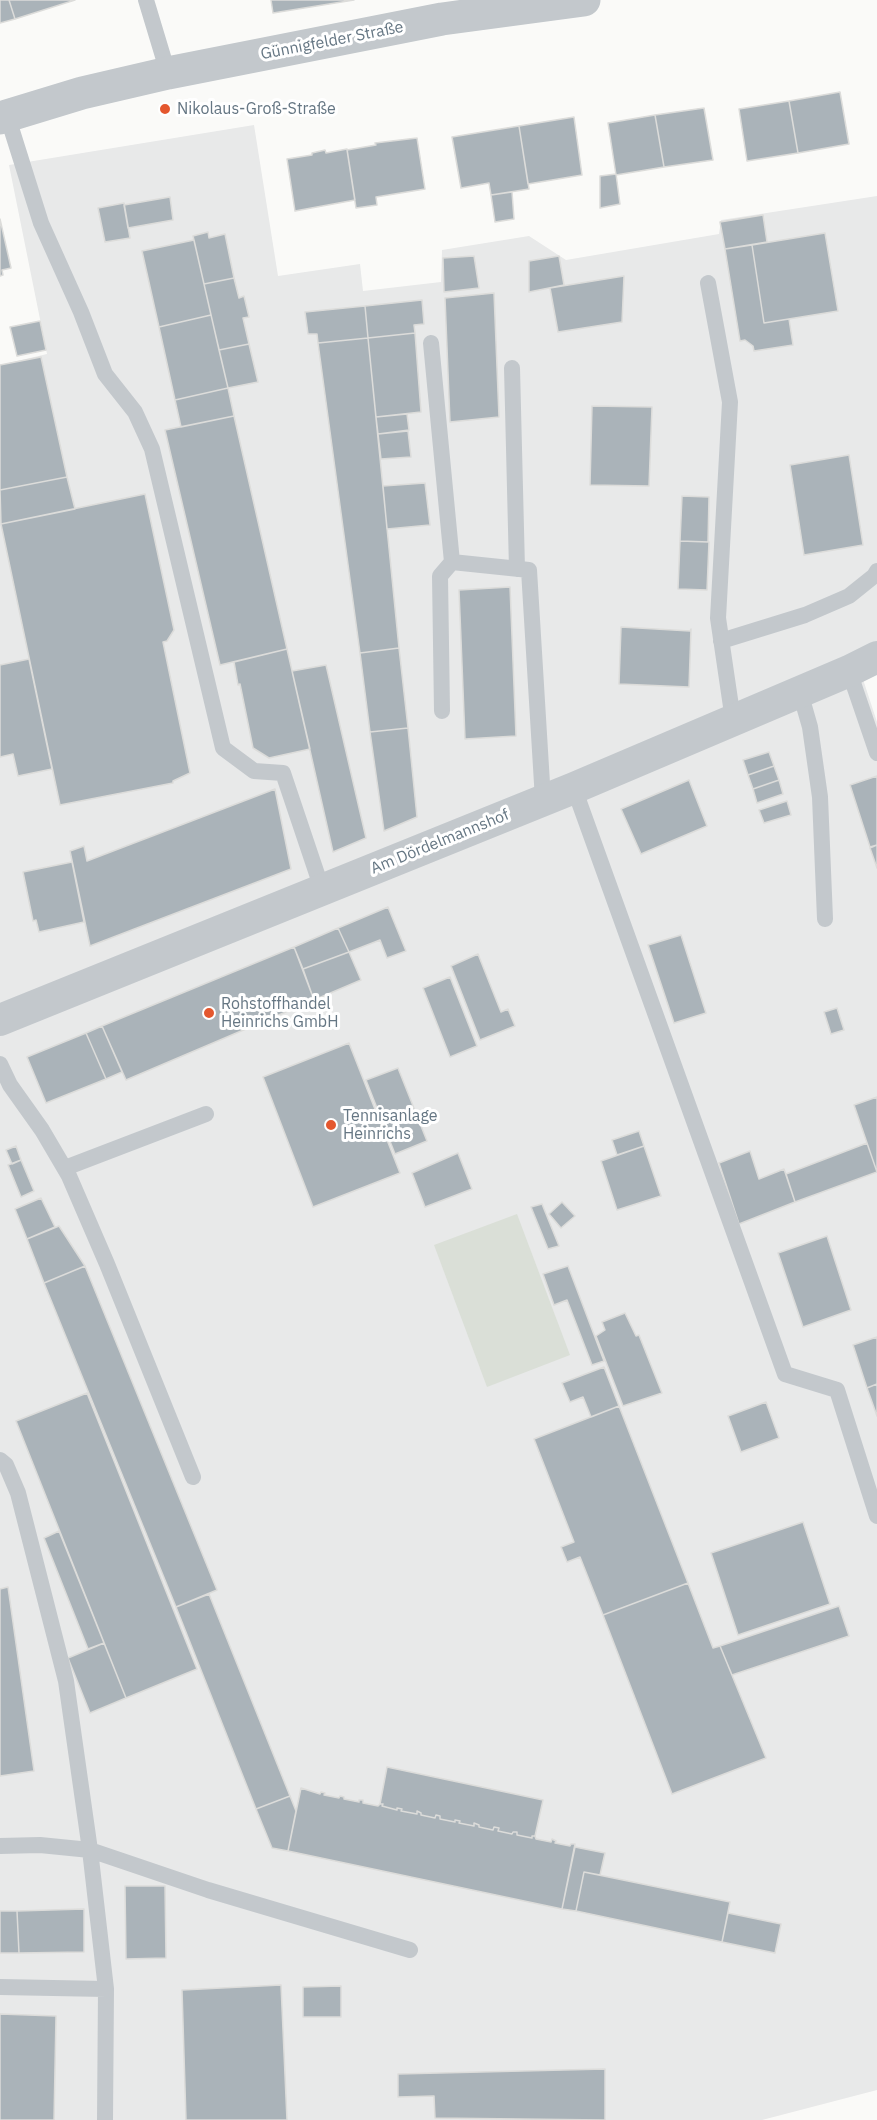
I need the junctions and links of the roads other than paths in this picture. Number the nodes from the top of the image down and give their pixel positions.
1 (146, 0) edge
2 (584, 0) edge
3 (168, 73) junction
4 (4, 116) edge
5 (708, 283) dead end
6 (430, 343) dead end
7 (512, 368) dead end
8 (452, 562) junction
9 (517, 569) junction
10 (877, 571) edge
11 (722, 641) junction
12 (877, 657) edge
13 (849, 671) junction
14 (800, 692) junction
15 (442, 711) dead end
16 (734, 720) junction
17 (877, 753) edge
18 (574, 788) junction
19 (543, 800) junction
20 (322, 889) junction
21 (825, 920) dead end
22 (0, 1020) edge
23 (0, 1064) edge
24 (206, 1114) dead end
25 (65, 1168) junction
26 (0, 1460) edge
27 (193, 1477) dead end
28 (877, 1516) edge
29 (0, 1846) edge
30 (90, 1850) junction
31 (410, 1950) dead end
32 (0, 1987) edge
33 (106, 1989) junction
34 (105, 2120) edge

1 - 3 lane
2 - 3 street, Günnigfelder Straße
3 - 4 street, Günnigfelder Straße
4 - 20 lane
5 - 11 lane
6 - 8 lane
7 - 9 lane
8 - 9 lane
8 - 15 lane
9 - 19 lane
10 - 11 lane
11 - 16 lane
12 - 13 street, Am Dördelmannshof
13 - 14 street, Am Dördelmannshof
13 - 17 lane
14 - 16 street, Am Dördelmannshof
14 - 21 lane
16 - 18 street, Am Dördelmannshof
18 - 19 street, Am Dördelmannshof
18 - 28 lane
19 - 20 street, Am Dördelmannshof
20 - 22 street, Am Dördelmannshof
23 - 25 lane
24 - 25 lane
25 - 27 lane
26 - 30 lane
29 - 30 lane
30 - 31 lane
30 - 33 lane
32 - 33 lane
33 - 34 lane

